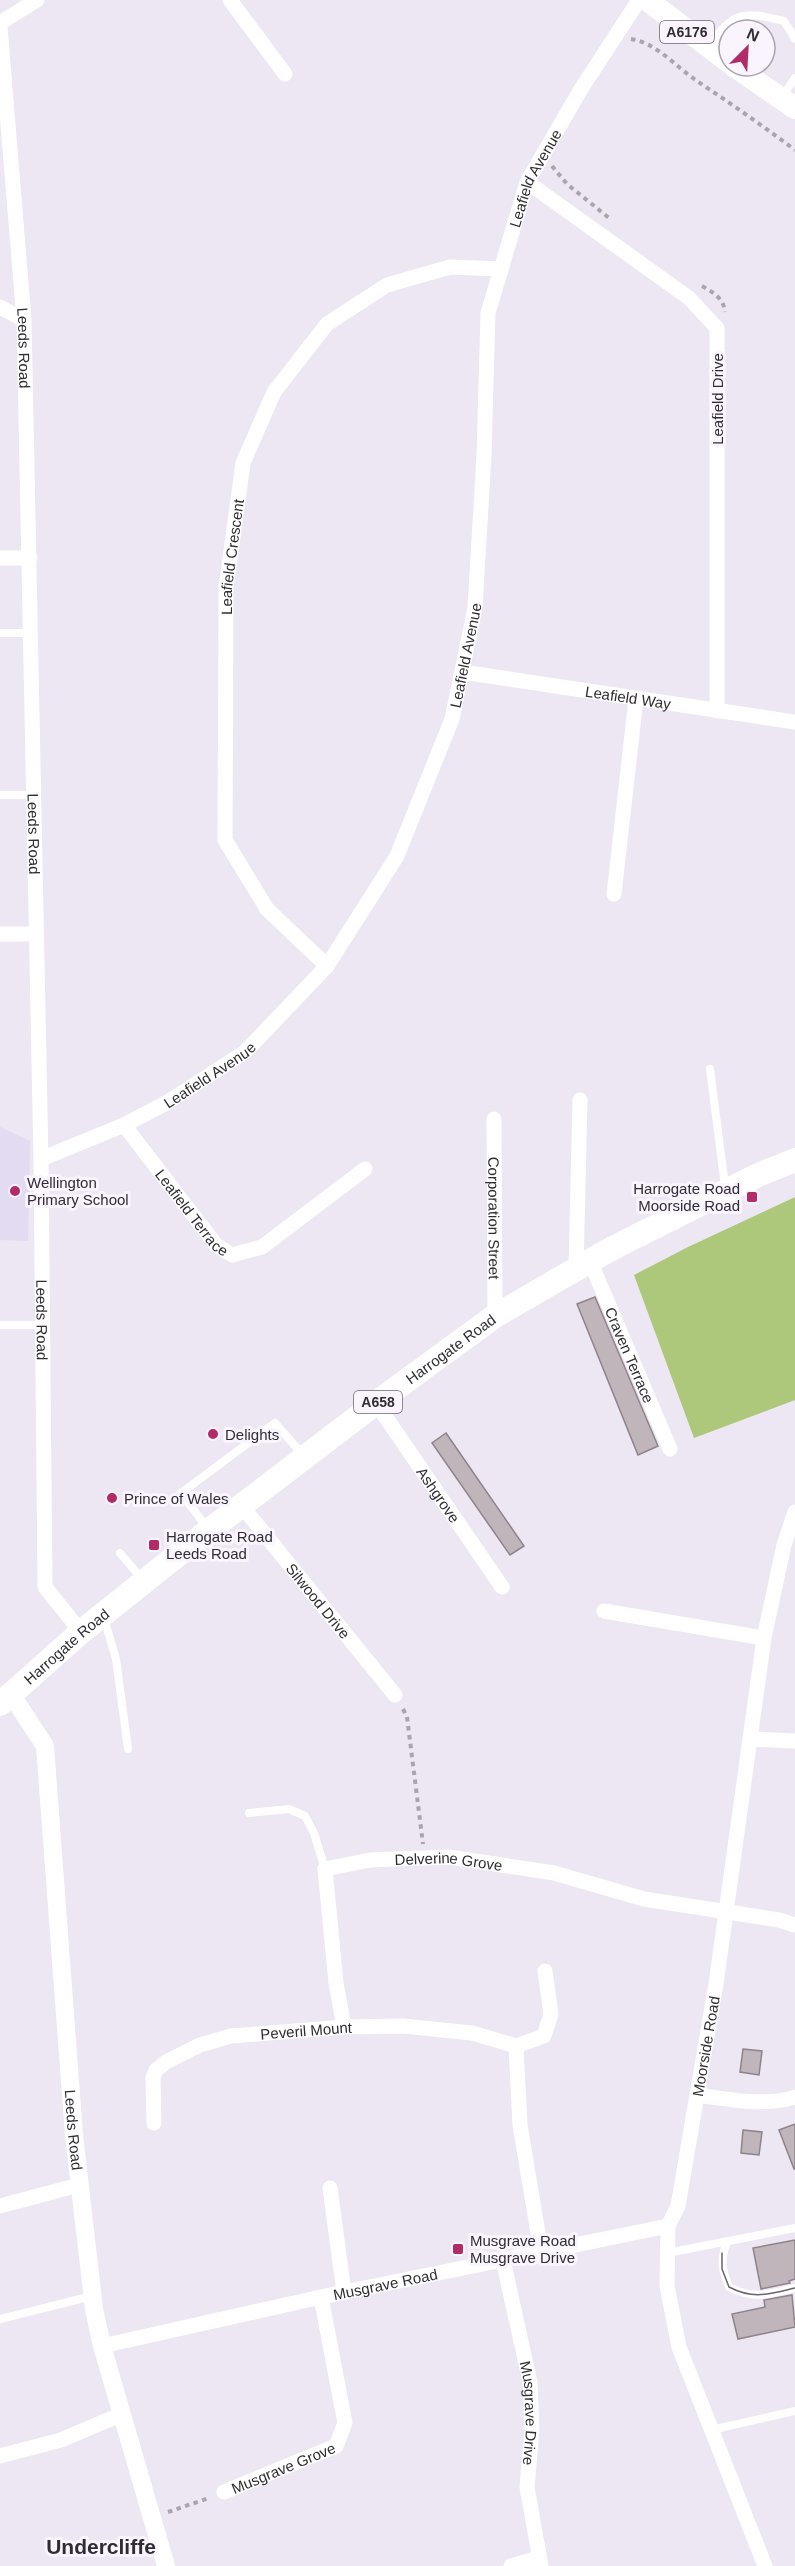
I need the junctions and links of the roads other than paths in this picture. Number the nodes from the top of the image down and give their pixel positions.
1 (37, 0) edge
2 (230, 0) edge
3 (639, 0) edge
4 (647, 0) edge
5 (0, 25) edge
6 (795, 39) edge
7 (708, 48) junction
8 (717, 54) edge
9 (285, 74) dead end
10 (752, 78) edge
11 (795, 78) edge
12 (788, 103) edge
13 (527, 182) junction
14 (501, 269) junction
15 (0, 307) edge
16 (24, 320) junction
17 (0, 558) edge
18 (30, 558) junction
19 (0, 633) edge
20 (31, 633) junction
21 (462, 672) junction
22 (636, 699) junction
23 (717, 711) junction
24 (795, 722) edge
25 (0, 795) edge
26 (33, 795) junction
27 (614, 894) dead end
28 (0, 934) edge
29 (35, 934) junction
30 (327, 966) junction
31 (710, 1069) dead end
32 (580, 1100) dead end
33 (494, 1119) dead end
34 (124, 1125) junction
35 (41, 1159) junction
36 (795, 1160) edge
37 (365, 1169) dead end
38 (725, 1191) junction
39 (583, 1264) junction
40 (495, 1316) junction
41 (0, 1325) edge
42 (43, 1325) junction
43 (376, 1403) junction
44 (670, 1449) dead end
45 (304, 1457) junction
46 (241, 1505) junction
47 (795, 1512) edge
48 (209, 1530) junction
49 (120, 1553) dead end
50 (144, 1581) junction
51 (502, 1587) dead end
52 (604, 1611) dead end
53 (103, 1615) junction
54 (81, 1632) junction
55 (764, 1638) junction
56 (395, 1695) road end
57 (5, 1699) edge
58 (750, 1739) junction
59 (795, 1741) edge
60 (128, 1749) dead end
61 (249, 1813) dead end
62 (325, 1869) junction
63 (725, 1912) junction
64 (795, 1925) edge
65 (545, 1971) dead end
66 (344, 2027) junction
67 (516, 2046) junction
68 (697, 2095) junction
69 (795, 2097) edge
70 (154, 2123) dead end
71 (79, 2186) junction
72 (330, 2188) dead end
73 (0, 2206) edge
74 (668, 2226) junction
75 (795, 2228) edge
76 (726, 2242) junction
77 (541, 2251) junction
78 (668, 2253) junction
79 (504, 2260) junction
80 (795, 2288) edge
81 (344, 2292) junction
82 (92, 2296) junction
83 (321, 2297) junction
84 (0, 2319) edge
85 (102, 2346) junction
86 (795, 2412) edge
87 (122, 2414) junction
88 (711, 2430) junction
89 (0, 2456) edge
90 (224, 2492) road end
91 (540, 2562) edge
92 (166, 2566) edge
93 (511, 2566) edge
94 (765, 2566) edge

1 - 5 street
2 - 9 street
3 - 13 street, Leafield Avenue
4 - 7 main road, A6176
5 - 16 street, Leeds Road
6 - 7 lane
7 - 8 main road, A6176
10 - 12 main road
11 - 12 lane
13 - 14 street, Leafield Avenue
13 - 23 street, Leafield Drive
14 - 21 street, Leafield Avenue
14 - 30 street, Leafield Crescent
15 - 16 street
16 - 18 street, Leeds Road
17 - 18 street
18 - 20 street, Leeds Road
19 - 20 lane
20 - 26 street, Leeds Road
21 - 22 street, Leafield Way
21 - 30 street, Leafield Avenue
22 - 23 street, Leafield Way
22 - 27 street
23 - 24 street, Leafield Way
25 - 26 lane
26 - 29 street, Leeds Road
28 - 29 street
29 - 35 street, Leeds Road
30 - 34 street, Leafield Avenue
31 - 38 lane
32 - 39 street
33 - 40 street, Corporation Street
34 - 35 street, Leafield Avenue
34 - 37 street, Leafield Terrace
35 - 42 street, Leeds Road
36 - 38 highway, Harrogate Road / A658
38 - 39 highway, Harrogate Road / A658
39 - 40 highway, Harrogate Road / A658
39 - 44 street, Craven Terrace
40 - 43 highway, Harrogate Road / A658
41 - 42 lane
42 - 54 street, Leeds Road
43 - 45 highway, Harrogate Road / A658
43 - 51 street, Ashgrove
45 - 46 highway, Harrogate Road / A658
45 - 48 lane
46 - 48 highway, Harrogate Road / A658
46 - 56 street, Silwood Drive
47 - 55 street, Moorside Road
48 - 50 highway, Harrogate Road / A658
49 - 50 lane
50 - 53 highway, Harrogate Road / A658
52 - 55 street
53 - 54 highway, Harrogate Road / A658
53 - 60 lane
54 - 57 highway, Harrogate Road / A658
55 - 58 street, Moorside Road
57 - 71 street, Leeds Road
58 - 59 street
58 - 63 street, Moorside Road
61 - 62 lane
62 - 63 street, Delverine Grove
62 - 66 street
63 - 64 street, Delverine Grove
63 - 68 street, Moorside Road
65 - 67 street
66 - 67 street, Peveril Mount
66 - 70 street, Peveril Mount
67 - 77 street
68 - 69 street
68 - 74 street, Moorside Road
71 - 73 street
71 - 82 street, Leeds Road
72 - 81 street
74 - 77 street, Musgrave Road
74 - 78 street, Moorside Road
75 - 76 lane
76 - 78 lane
76 - 80 lane
77 - 79 street, Musgrave Road
78 - 88 street, Moorside Road
79 - 81 street, Musgrave Road
79 - 91 street, Musgrave Drive
81 - 83 street, Musgrave Road
82 - 84 lane
82 - 85 street, Leeds Road
83 - 85 street, Musgrave Road
83 - 90 street, Musgrave Grove
85 - 87 street, Leeds Road
86 - 88 lane
87 - 89 street
87 - 92 street, Leeds Road
88 - 94 street, Moorside Road
91 - 93 street

